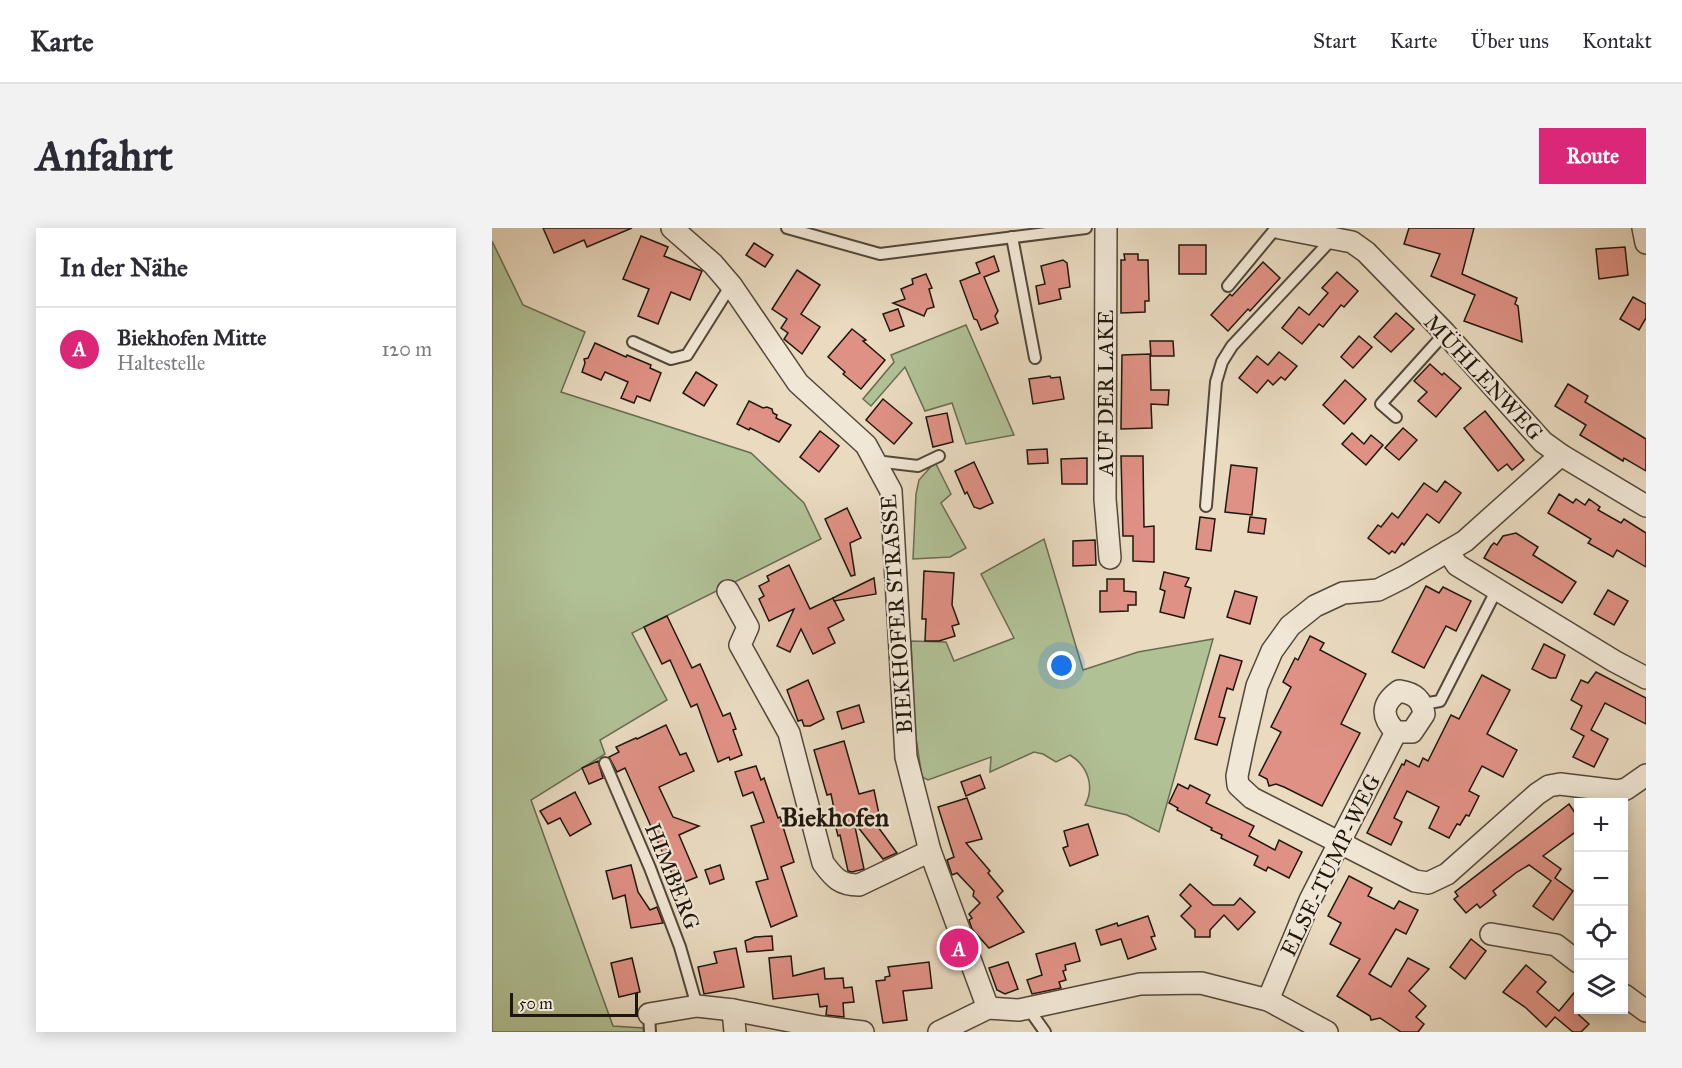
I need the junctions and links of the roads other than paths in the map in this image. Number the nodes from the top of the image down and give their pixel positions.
1 (672, 228) edge
2 (787, 228) edge
3 (1086, 228) edge
4 (1106, 228) edge
5 (1278, 228) edge
6 (1643, 228) edge
7 (1012, 237) junction
8 (1333, 238) junction
9 (1646, 243) edge
10 (731, 285) junction
11 (1228, 286) dead end
12 (1444, 333) junction
13 (633, 342) dead end
14 (1035, 357) dead end
15 (1396, 417) dead end
16 (1561, 455) junction
17 (939, 456) dead end
18 (875, 461) junction
19 (1206, 506) dead end
20 (1646, 506) edge
21 (1448, 551) junction
22 (1110, 558) dead end
23 (1497, 589) junction
24 (728, 591) dead end
25 (1646, 678) edge
26 (1423, 704) junction
27 (1396, 732) junction
28 (605, 763) dead end
29 (1646, 776) edge
30 (1340, 843) junction
31 (930, 851) junction
32 (1491, 934) dead end
33 (1575, 960) edge
34 (1628, 998) edge
35 (1268, 1000) junction
36 (697, 1006) junction
37 (988, 1008) junction
38 (1028, 1008) junction
39 (734, 1010) junction
40 (1646, 1011) edge
41 (649, 1023) edge
42 (735, 1032) edge
43 (863, 1032) edge
44 (939, 1032) edge
45 (1045, 1032) edge
46 (1327, 1032) edge

1 - 10 street, BIEKHOFER STRASSE
2 - 7 lane
3 - 7 lane
4 - 22 street, AUF DER LAKE
5 - 8 street, MÜHLENWEG
5 - 11 lane
6 - 9 street
7 - 14 lane
8 - 12 street, MÜHLENWEG
8 - 19 lane
10 - 13 lane
10 - 18 street, BIEKHOFER STRASSE
12 - 15 lane
12 - 16 street, MÜHLENWEG
16 - 20 street, MÜHLENWEG
16 - 21 street
17 - 18 lane
18 - 31 street, BIEKHOFER STRASSE
21 - 23 street
21 - 30 street
23 - 25 street
23 - 26 lane
24 - 31 street
26 - 27 street
26 - 27 street
27 - 30 street, ELSE-TUMP-WEG
28 - 36 lane, HIMBERG
29 - 30 street
30 - 35 street, ELSE-TUMP-WEG
31 - 37 street, BIEKHOFER STRASSE
32 - 33 street
34 - 40 street
35 - 38 street
35 - 46 street
36 - 39 street
36 - 41 street
37 - 38 street
37 - 44 street
38 - 45 lane
39 - 42 street
39 - 43 street

